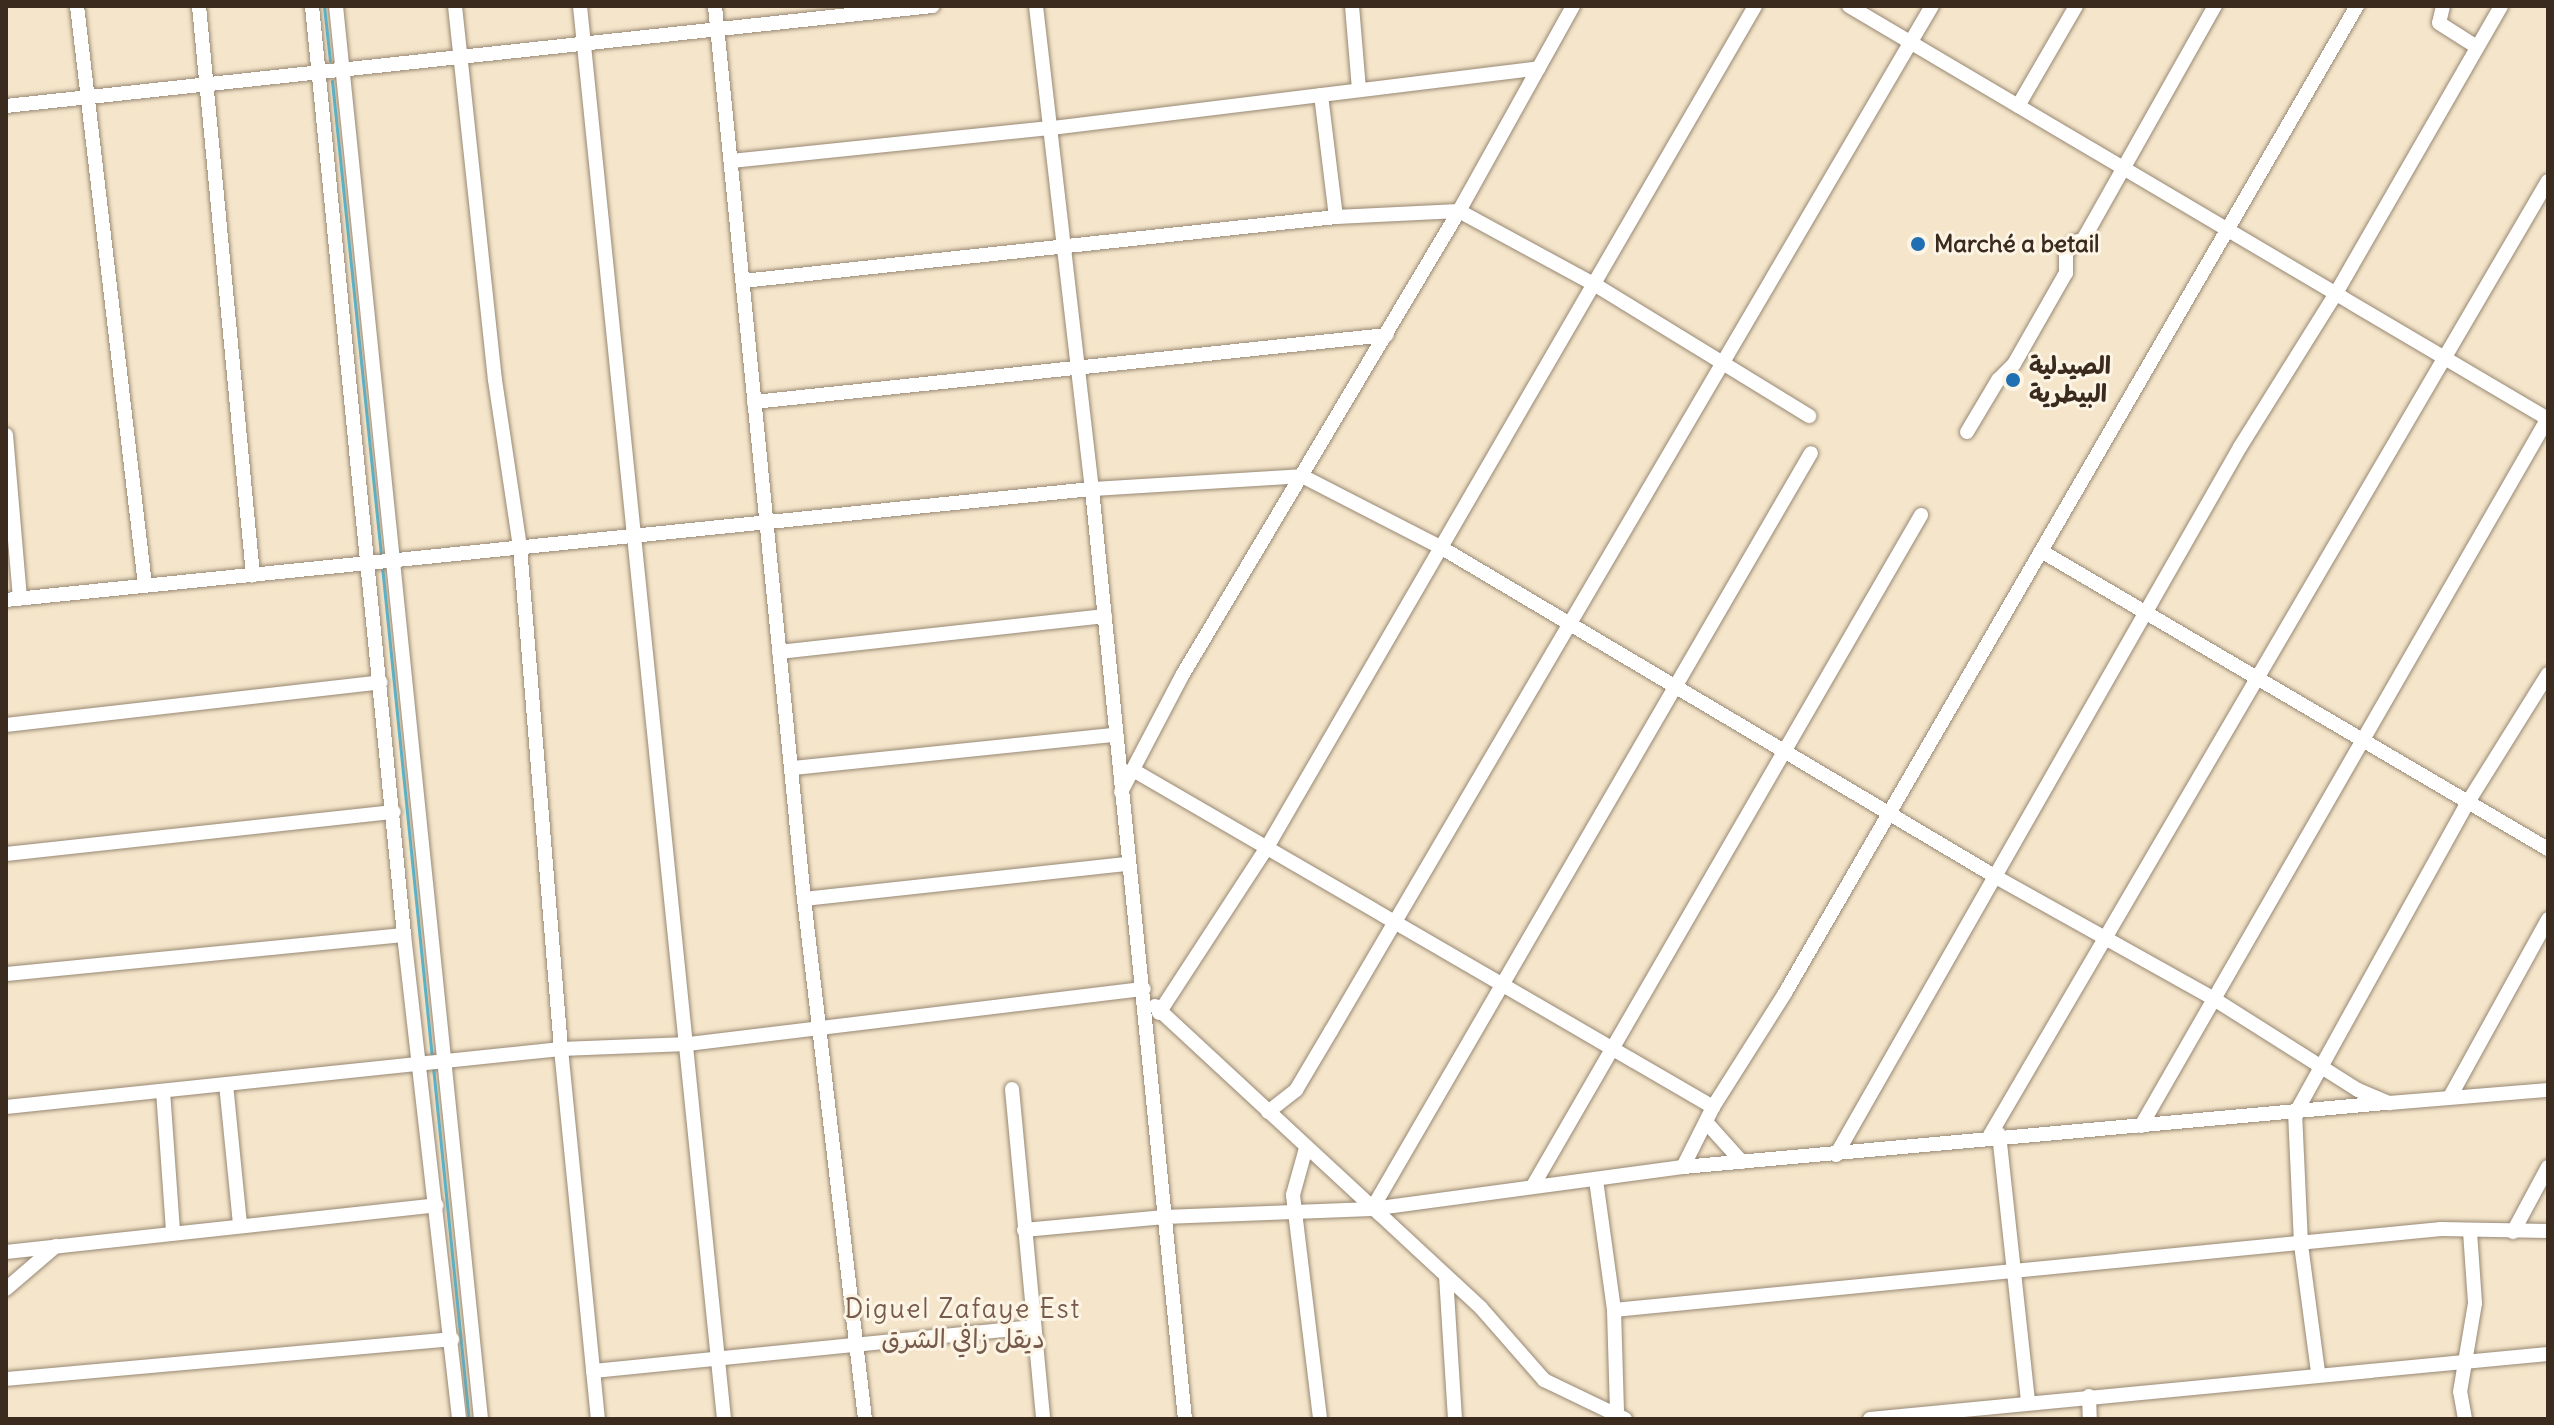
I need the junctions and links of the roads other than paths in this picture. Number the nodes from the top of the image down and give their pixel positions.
1 (77, 6) edge
2 (199, 6) edge
3 (312, 6) edge
4 (336, 6) edge
5 (455, 6) edge
6 (580, 6) edge
7 (715, 6) edge
8 (933, 6) edge
9 (1036, 6) edge
10 (1352, 6) edge
11 (1573, 6) edge
12 (1755, 6) edge
13 (1849, 6) edge
14 (1932, 6) edge
15 (2076, 6) edge
16 (2215, 6) edge
17 (2357, 6) edge
18 (2443, 6) edge
19 (2501, 6) edge
20 (718, 30) junction
21 (1911, 42) junction
22 (585, 45) junction
23 (2477, 47) junction
24 (461, 59) junction
25 (1538, 68) junction
26 (330, 71) junction
27 (208, 88) junction
28 (1359, 90) junction
29 (1321, 95) junction
30 (86, 99) junction
31 (6, 106) edge
32 (2018, 106) junction
33 (1052, 128) junction
34 (731, 161) junction
35 (2122, 167) junction
36 (2548, 181) edge
37 (1459, 211) junction
38 (1336, 217) junction
39 (2227, 230) junction
40 (1064, 245) junction
41 (743, 281) junction
42 (1597, 286) junction
43 (2335, 295) junction
44 (1386, 335) junction
45 (2444, 362) junction
46 (1724, 368) junction
47 (1078, 369) junction
48 (754, 402) junction
49 (1809, 416) dead end
50 (2548, 419) edge
51 (1967, 432) dead end
52 (6, 435) edge
53 (1811, 453) dead end
54 (1302, 476) junction
55 (1092, 489) junction
56 (1921, 515) dead end
57 (768, 522) junction
58 (635, 535) junction
59 (520, 547) junction
60 (1442, 548) junction
61 (2041, 551) junction
62 (381, 561) junction
63 (253, 575) junction
64 (145, 585) junction
65 (13, 599) edge
66 (2144, 614) junction
67 (1105, 616) junction
68 (1568, 623) junction
69 (779, 652) junction
70 (2548, 674) edge
71 (2254, 679) junction
72 (381, 682) junction
73 (1677, 687) junction
74 (6, 725) edge
75 (1115, 735) junction
76 (2366, 741) junction
77 (1784, 751) junction
78 (793, 768) junction
79 (1133, 770) junction
80 (1121, 792) junction
81 (2468, 802) junction
82 (394, 812) junction
83 (1888, 814) junction
84 (1266, 849) junction
85 (2548, 849) edge
86 (6, 854) edge
87 (1128, 864) junction
88 (1996, 877) junction
89 (804, 899) junction
90 (2548, 919) edge
91 (1396, 922) junction
92 (404, 935) junction
93 (2106, 938) junction
94 (6, 974) edge
95 (1503, 983) junction
96 (1144, 989) junction
97 (2214, 999) junction
98 (1159, 1013) junction
99 (822, 1024) junction
100 (688, 1044) junction
101 (1609, 1046) junction
102 (561, 1049) junction
103 (432, 1064) junction
104 (2320, 1069) junction
105 (226, 1084) junction
106 (1012, 1089) dead end
107 (2548, 1090) edge
108 (163, 1091) junction
109 (2451, 1095) junction
110 (2389, 1103) junction
111 (6, 1107) edge
112 (1713, 1107) junction
113 (1268, 1112) junction
114 (2295, 1114) junction
115 (1706, 1122) junction
116 (2141, 1126) junction
117 (1995, 1135) junction
118 (1306, 1148) junction
119 (1836, 1155) junction
120 (1742, 1162) junction
121 (1683, 1167) junction
122 (2548, 1167) edge
123 (1596, 1180) junction
124 (1534, 1184) junction
125 (436, 1205) junction
126 (1372, 1209) junction
127 (1296, 1210) junction
128 (1164, 1217) junction
129 (240, 1225) junction
130 (1024, 1230) junction
131 (173, 1231) junction
132 (2548, 1231) edge
133 (2470, 1232) junction
134 (2513, 1232) junction
135 (2301, 1244) junction
136 (57, 1246) junction
137 (6, 1252) edge
138 (2018, 1273) junction
139 (1446, 1276) junction
140 (6, 1289) edge
141 (1614, 1310) junction
142 (1034, 1327) junction
143 (452, 1339) junction
144 (858, 1344) junction
145 (2548, 1354) edge
146 (719, 1359) junction
147 (2467, 1361) junction
148 (593, 1371) junction
149 (2318, 1372) junction
150 (6, 1379) edge
151 (2089, 1396) junction
152 (2028, 1401) junction
153 (1621, 1416) edge
154 (459, 1419) edge
155 (481, 1419) edge
156 (598, 1419) edge
157 (724, 1419) edge
158 (865, 1419) edge
159 (1043, 1419) edge
160 (1185, 1419) edge
161 (1320, 1419) edge
162 (1455, 1419) edge
163 (1870, 1419) edge
164 (2090, 1419) edge
165 (2465, 1419) edge

1 - 30 street
2 - 27 street
3 - 26 street
4 - 26 street
5 - 24 street
6 - 22 street
7 - 20 street
8 - 20 street
9 - 33 street
10 - 28 street
11 - 25 street
12 - 42 street
13 - 21 street
14 - 21 street
15 - 32 street
16 - 35 street
17 - 39 street
18 - 23 street
19 - 23 street
20 - 22 street
20 - 34 street
21 - 32 street
21 - 46 street
22 - 24 street
22 - 58 street
23 - 43 street
24 - 26 street
24 - 59 street
25 - 28 street
25 - 37 street
26 - 27 street
26 - 62 street
26 - 62 street
27 - 30 street
27 - 63 street
28 - 29 street
29 - 33 street
29 - 38 street
30 - 31 street
30 - 64 street
32 - 35 street
33 - 34 street
33 - 40 street
34 - 41 street
35 - 39 street
35 - 51 street
36 - 45 street
37 - 38 street
37 - 42 street
37 - 44 street
38 - 40 street
39 - 43 street
39 - 61 street
40 - 41 street
40 - 47 street
41 - 48 street
42 - 46 street
42 - 60 street
43 - 45 street
43 - 66 street
44 - 47 street
44 - 54 street
45 - 50 street
45 - 71 street
46 - 49 street
46 - 68 street
47 - 48 street
47 - 55 street
48 - 57 street
50 - 76 street
52 - 65 street
53 - 73 street
54 - 55 street
54 - 60 street
54 - 79 street
55 - 57 street
55 - 67 street
56 - 77 street
57 - 58 street
57 - 69 street
58 - 59 street
58 - 100 street
59 - 62 street
59 - 102 street
60 - 68 street
60 - 84 street
61 - 66 street
61 - 83 street
62 - 63 street
62 - 72 street
62 - 103 street
63 - 64 street
64 - 65 street
66 - 71 street
66 - 88 street
67 - 69 street
67 - 75 street
68 - 73 street
68 - 91 street
69 - 78 street
70 - 81 street
71 - 76 street
71 - 93 street
72 - 74 street
72 - 82 street
73 - 77 street
73 - 95 street
75 - 78 street
75 - 80 street
76 - 81 street
76 - 97 street
77 - 83 street
77 - 101 street
78 - 89 street
79 - 80 street
79 - 84 street
80 - 87 street
81 - 85 street
81 - 104 street
82 - 86 street
82 - 92 street
83 - 88 street
83 - 112 street
84 - 91 street
84 - 98 street
87 - 89 street
87 - 96 street
88 - 93 street
88 - 119 street
89 - 99 street
90 - 109 street
91 - 95 street
91 - 113 street
92 - 94 street
92 - 103 street
93 - 97 street
93 - 117 street
95 - 101 street
95 - 126 street
96 - 98 street
96 - 99 street
96 - 128 street
97 - 104 street
97 - 116 street
98 - 113 street
99 - 100 street
99 - 144 street
100 - 102 street
100 - 146 street
101 - 112 street
101 - 124 street
102 - 103 street
102 - 148 street
103 - 105 street
103 - 125 street
103 - 155 street
104 - 110 street
104 - 114 street
105 - 108 street
105 - 129 street
106 - 130 street
107 - 109 street
108 - 111 street
108 - 131 street
109 - 110 street
110 - 114 street
112 - 115 street
113 - 118 street
114 - 116 street
114 - 135 street
115 - 120 street
115 - 121 street
116 - 117 street
117 - 119 street
117 - 138 street
118 - 126 street
118 - 127 street
119 - 120 street
120 - 121 street
121 - 123 street
122 - 134 street
123 - 124 street
123 - 141 street
124 - 126 street
125 - 129 street
125 - 143 street
126 - 127 street
126 - 139 street
127 - 128 street
127 - 161 street
128 - 130 street
128 - 160 street
129 - 131 street
130 - 142 street
131 - 136 street
132 - 134 street
133 - 134 street
133 - 135 street
133 - 147 street
135 - 138 street
135 - 149 street
136 - 137 street
136 - 140 street
138 - 141 street
138 - 152 street
139 - 153 street
139 - 162 street
141 - 153 street
142 - 144 street
142 - 159 street
143 - 150 street
143 - 154 street
144 - 146 street
144 - 158 street
145 - 147 street
146 - 148 street
146 - 157 street
147 - 149 street
147 - 165 street
148 - 156 street
149 - 151 street
151 - 152 street
151 - 164 street
152 - 163 street

